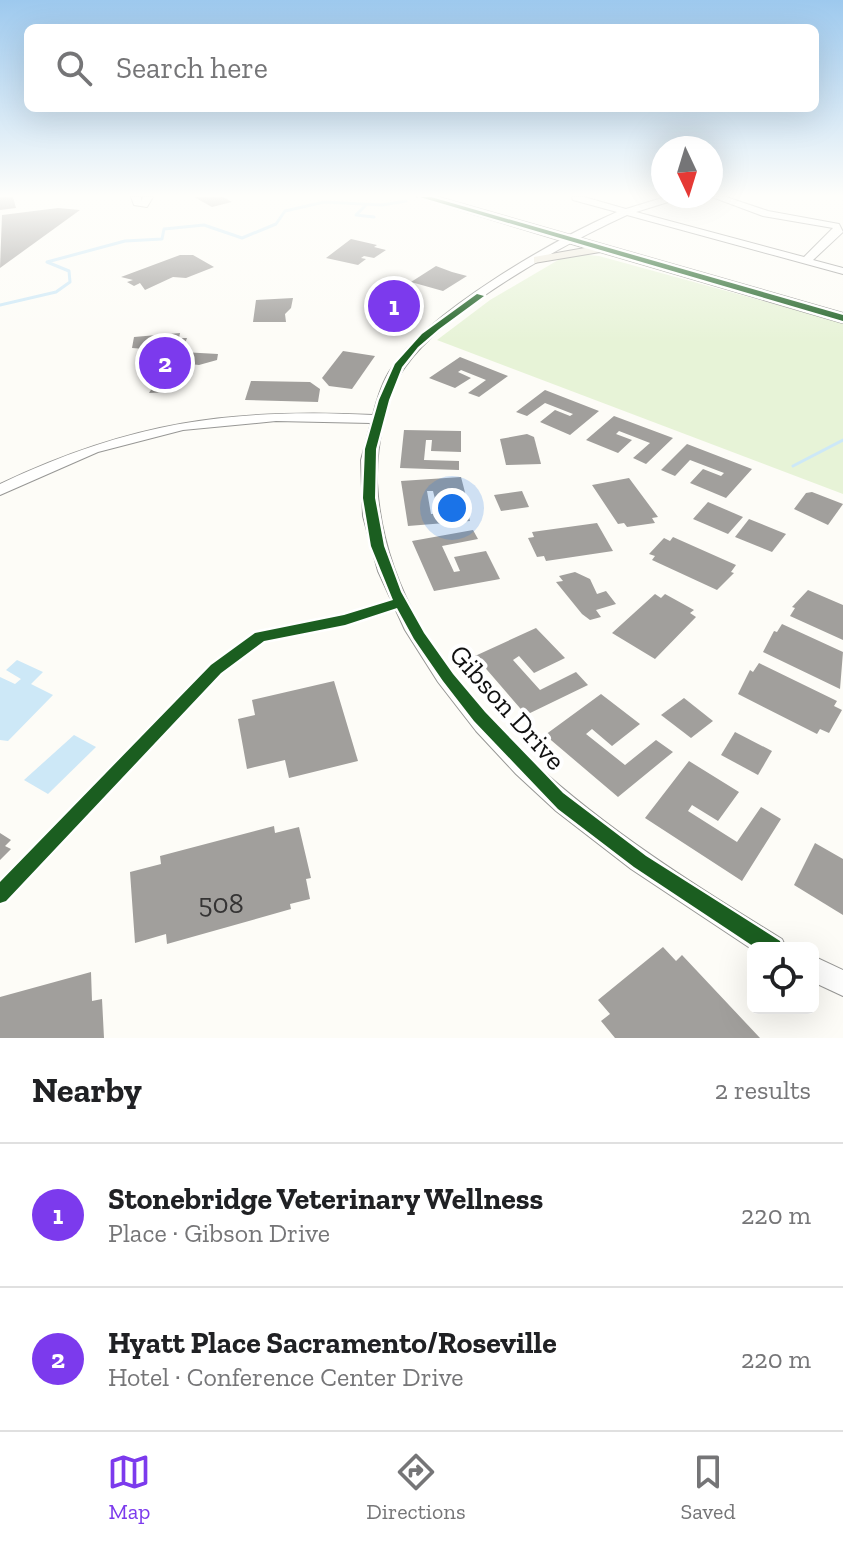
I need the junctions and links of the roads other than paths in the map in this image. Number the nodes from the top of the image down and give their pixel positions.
1 (544, 245) edge
2 (563, 245) edge
3 (600, 245) edge
4 (615, 245) edge
5 (747, 245) edge
6 (824, 245) edge
7 (623, 256) junction
8 (539, 260) junction
9 (806, 261) junction
10 (843, 271) edge
11 (843, 305) edge
12 (843, 318) edge
13 (377, 419) junction
14 (0, 490) edge
15 (763, 942) edge
16 (819, 972) edge
17 (843, 983) edge

1 - 8 main road
2 - 8 street, Gibson Drive
3 - 7 main road
4 - 11 main road
5 - 9 street
6 - 9 street
7 - 8 main road
7 - 12 main road
8 - 13 street, Gibson Drive
9 - 10 street
13 - 14 street
13 - 15 street, Gibson Drive
16 - 17 street

